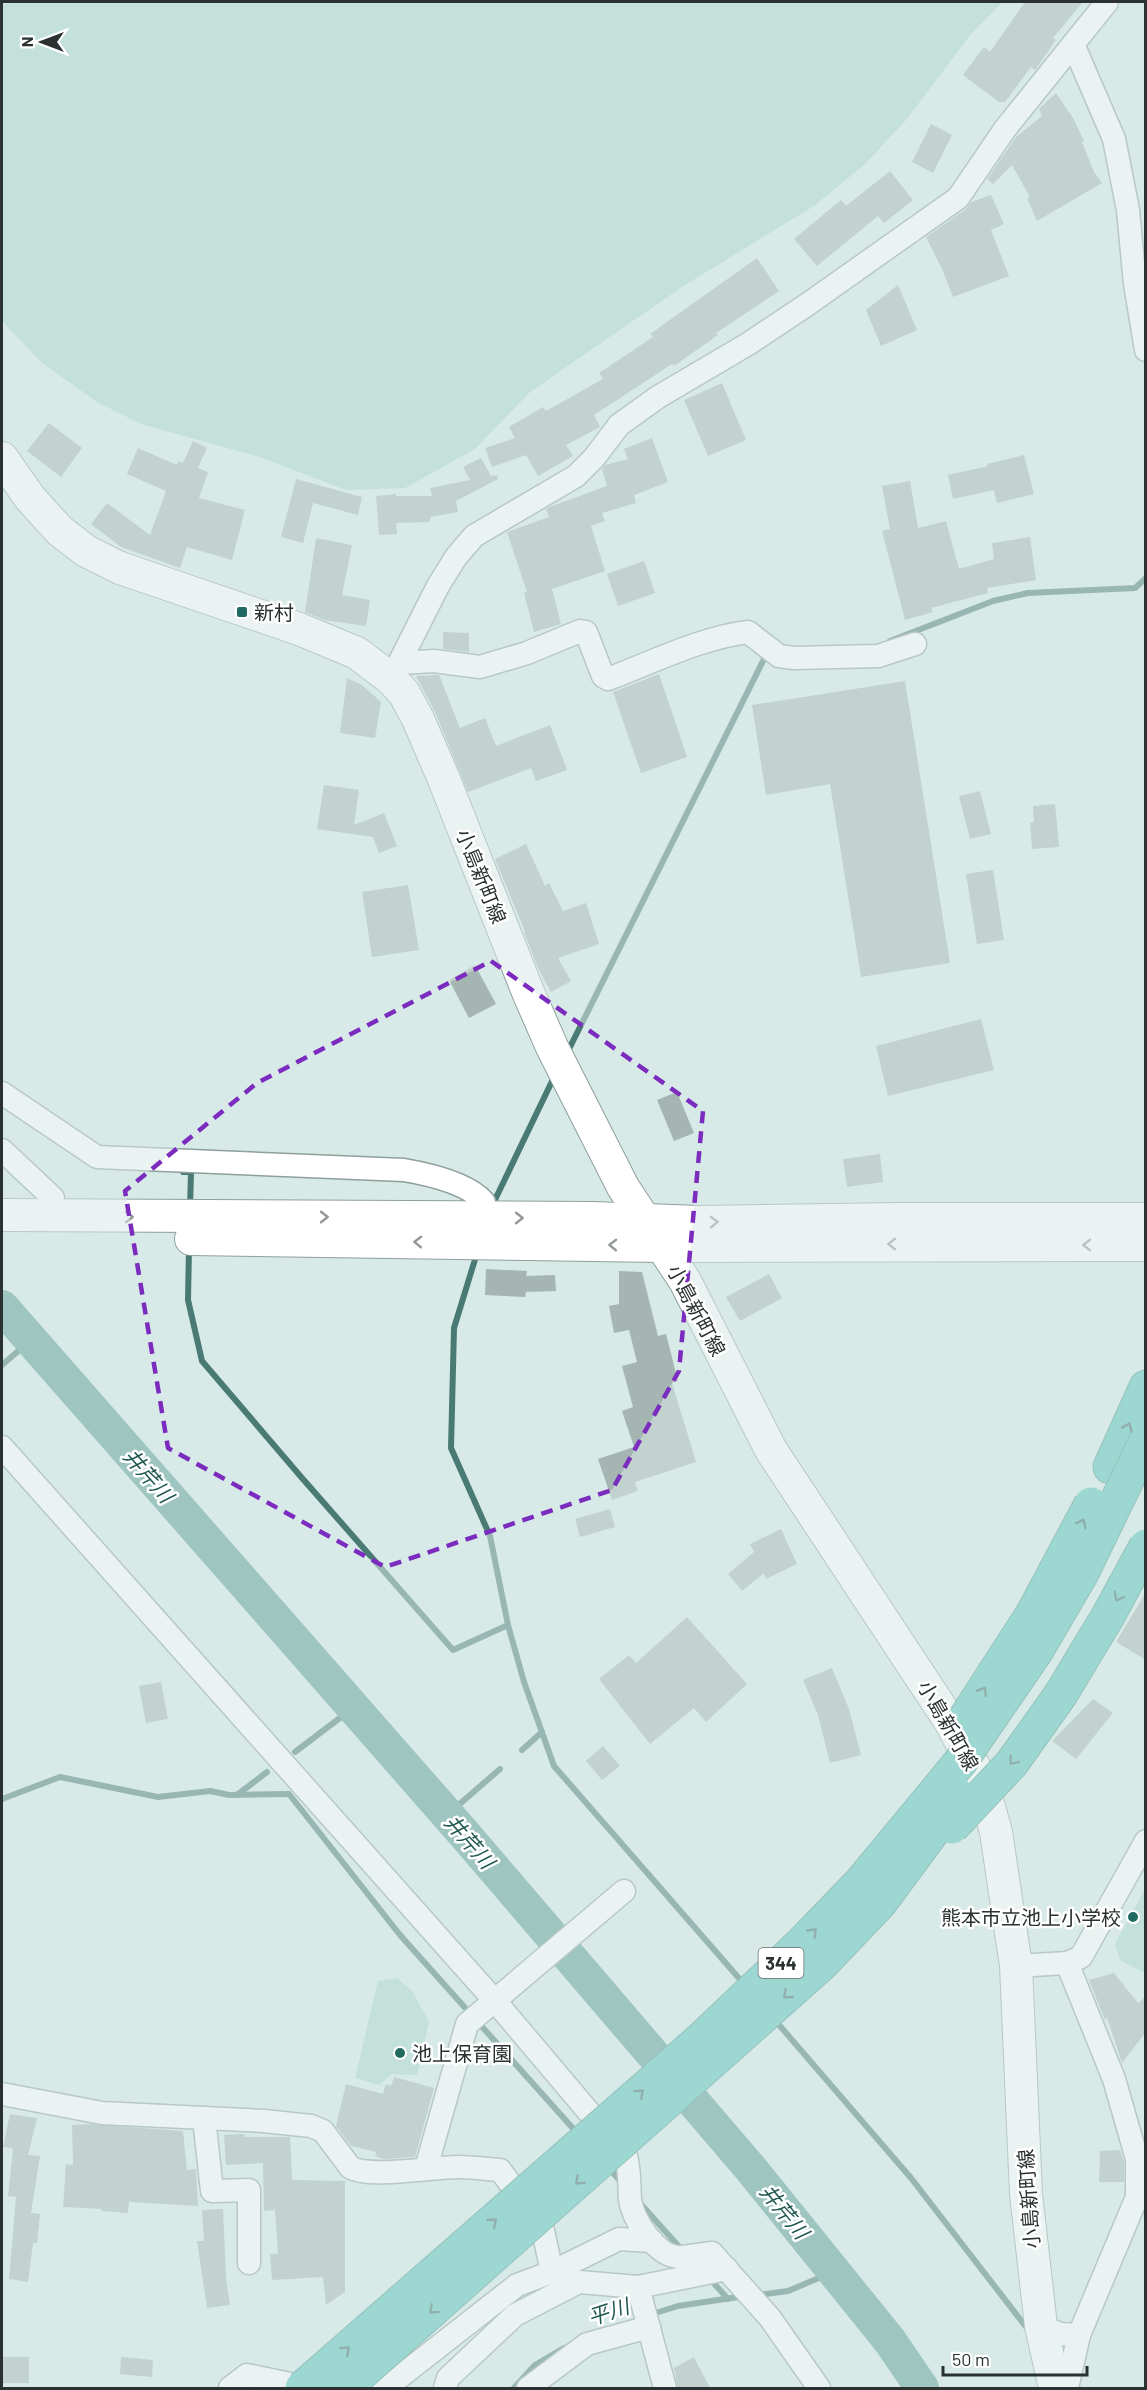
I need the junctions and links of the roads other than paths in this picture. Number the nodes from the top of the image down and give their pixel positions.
1 (1107, 2) edge
2 (1073, 44) junction
3 (1146, 350) edge
4 (2, 458) edge
5 (915, 644) dead end
6 (395, 671) junction
7 (2, 1093) edge
8 (2, 1150) edge
9 (2, 1215) edge
10 (71, 1218) junction
11 (644, 1219) junction
12 (1146, 1219) edge
13 (474, 1230) junction
14 (2, 1237) edge
15 (1146, 1245) edge
16 (661, 1246) junction
17 (1146, 1387) edge
18 (1146, 1441) edge
19 (2, 1447) edge
20 (1146, 1487) edge
21 (1146, 1546) edge
22 (1146, 1841) edge
23 (624, 1892) dead end
24 (870, 1892) junction
25 (1067, 1963) junction
26 (1016, 1966) junction
27 (497, 2000) junction
28 (2, 2094) edge
29 (204, 2118) junction
30 (426, 2168) junction
31 (652, 2241) junction
32 (249, 2263) dead end
33 (727, 2270) junction
34 (552, 2272) junction
35 (639, 2291) junction
36 (648, 2324) junction
37 (1041, 2325) junction
38 (1079, 2335) junction
39 (230, 2388) edge
40 (302, 2388) edge
41 (310, 2388) edge
42 (345, 2388) edge
43 (372, 2388) edge
44 (445, 2388) edge
45 (528, 2388) edge
46 (665, 2388) edge
47 (819, 2388) edge
48 (1055, 2388) edge
49 (1067, 2388) edge

1 - 2 street
2 - 3 street
2 - 6 street
4 - 6 main road, 小島新町線
5 - 6 street
6 - 11 main road, 小島新町線
7 - 13 street
8 - 10 street
9 - 10 main road
10 - 13 main road
10 - 14 main road
11 -> 12 main road
13 -> 11 main road
11 - 16 main road, 小島新町線
16 -> 13 main road
15 -> 16 main road
16 - 26 main road, 小島新町線
24 -> 17 highway, bridge
18 - 24 highway, 344, bridge
19 - 27 street
20 - 24 highway, 344, bridge
21 -> 24 highway, bridge
22 - 25 street
23 - 27 street
40 -> 24 highway, 344, bridge
24 -> 42 highway, 344, bridge
25 - 26 street
25 - 38 street
26 - 37 main road, 小島新町線
27 - 30 street
27 - 31 street
28 - 29 street
29 - 30 street
29 - 32 street
30 - 34 street
31 - 33 street
31 - 34 street
33 - 35 street
33 - 47 street
34 - 43 street
35 - 36 street
35 - 44 street
36 - 45 street
36 - 46 street
37 - 38 street
37 - 48 main road, 小島新町線
38 - 49 street
39 - 41 street

